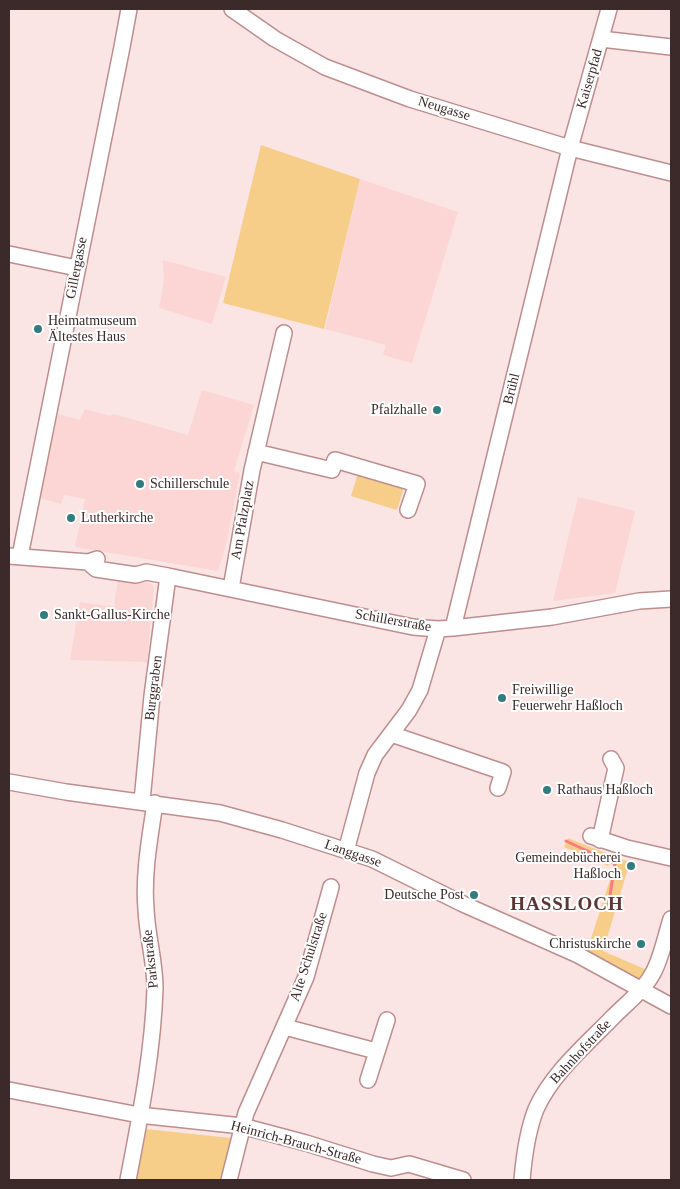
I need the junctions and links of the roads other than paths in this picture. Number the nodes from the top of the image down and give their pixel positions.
1 (128, 9) edge
2 (232, 9) edge
3 (610, 9) edge
4 (601, 39) junction
5 (671, 47) edge
6 (570, 148) junction
7 (671, 173) edge
8 (9, 254) edge
9 (77, 268) junction
10 (284, 333) dead end
11 (256, 452) junction
12 (408, 510) dead end
13 (14, 556) edge
14 (168, 576) junction
15 (231, 588) junction
16 (671, 599) edge
17 (445, 629) junction
18 (390, 734) junction
19 (611, 759) dead end
20 (9, 782) edge
21 (498, 788) dead end
22 (149, 802) junction
23 (346, 851) junction
24 (671, 858) edge
25 (332, 887) dead end
26 (671, 919) edge
27 (640, 990) junction
28 (671, 1006) edge
29 (387, 1020) dead end
30 (285, 1027) junction
31 (376, 1051) junction
32 (368, 1080) dead end
33 (9, 1090) edge
34 (139, 1115) junction
35 (242, 1126) junction
36 (128, 1180) edge
37 (229, 1180) edge
38 (463, 1180) edge
39 (522, 1180) edge

1 - 9 street, Gillergasse
2 - 6 street, Neugasse
3 - 4 street, Kaiserpfad
4 - 5 street
4 - 6 street, Kaiserpfad
6 - 7 street, Neugasse
6 - 17 street, Brühl
8 - 9 street
9 - 13 street, Gillergasse
10 - 11 street, Am Pfalzplatz
11 - 12 street
11 - 15 street, Am Pfalzplatz
13 - 14 street, Schillerstraße
14 - 15 street, Schillerstraße
14 - 22 street, Burggraben
15 - 17 street, Schillerstraße
16 - 17 street, Schillerstraße
17 - 18 street, Brühl
18 - 21 street
18 - 23 street, Brühl
19 - 24 street
20 - 22 street, Langgasse
22 - 23 street, Langgasse
22 - 34 street, Parkstraße
23 - 27 street, Langgasse
25 - 30 street, Alte Schulstraße
26 - 27 street, Bahnhofstraße
27 - 28 street, Langgasse
27 - 39 street, Bahnhofstraße
29 - 31 street
30 - 31 street
30 - 35 street, Alte Schulstraße
31 - 32 street
33 - 34 street, Heinrich-Brauch-Straße
34 - 35 street, Heinrich-Brauch-Straße
34 - 36 street, Parkstraße
35 - 37 street, Alte Schulstraße
35 - 38 street, Heinrich-Brauch-Straße

